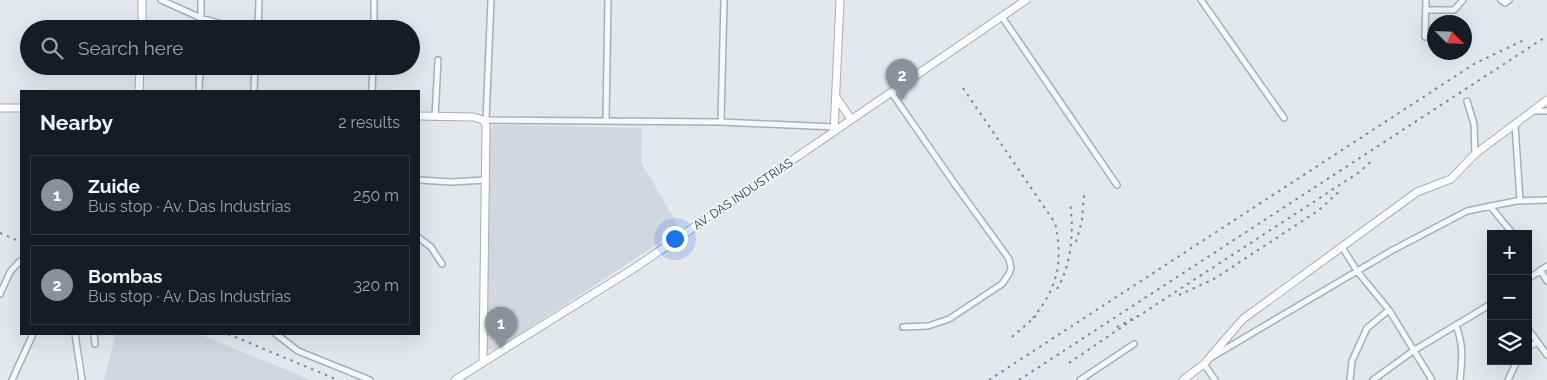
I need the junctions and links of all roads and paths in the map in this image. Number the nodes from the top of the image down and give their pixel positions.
1 (142, 0) edge
2 (161, 0) edge
3 (201, 0) edge
4 (259, 0) edge
5 (374, 0) edge
6 (491, 0) edge
7 (608, 0) edge
8 (724, 0) edge
9 (840, 0) edge
10 (1026, 0) edge
11 (1201, 0) edge
12 (1426, 0) edge
13 (1463, 0) edge
14 (1501, 0) edge
15 (1509, 0) edge
16 (1426, 10) junction
17 (1002, 17) junction
18 (201, 18) junction
19 (142, 20) edge
20 (208, 20) edge
21 (258, 20) edge
22 (374, 20) edge
23 (1425, 37) dead end
24 (438, 60) dead end
25 (140, 75) edge
26 (200, 75) edge
27 (255, 75) edge
28 (373, 75) edge
29 (139, 90) edge
30 (200, 90) edge
31 (254, 90) edge
32 (372, 90) edge
33 (891, 92) junction
34 (836, 96) junction
35 (1547, 100) edge
36 (1467, 101) dead end
37 (0, 108) edge
38 (20, 108) edge
39 (1534, 111) junction
40 (1547, 112) edge
41 (420, 116) edge
42 (435, 116) junction
43 (1284, 118) dead end
44 (851, 119) junction
45 (485, 120) junction
46 (606, 120) junction
47 (722, 122) junction
48 (1515, 124) junction
49 (834, 129) junction
50 (1475, 154) junction
51 (420, 180) edge
52 (486, 180) junction
53 (1117, 185) dead end
54 (1547, 200) edge
55 (1520, 201) junction
56 (1490, 206) junction
57 (1509, 230) edge
58 (420, 239) edge
59 (1342, 247) junction
60 (20, 261) dead end
61 (442, 264) dead end
62 (1547, 266) edge
63 (1357, 270) junction
64 (1540, 270) junction
65 (1532, 275) edge
66 (1547, 281) edge
67 (0, 294) edge
68 (1487, 306) edge
69 (1389, 310) junction
70 (1456, 325) junction
71 (903, 327) dead end
72 (1532, 334) edge
73 (33, 335) edge
74 (75, 335) edge
75 (94, 335) edge
76 (277, 335) edge
77 (1538, 342) junction
78 (95, 344) dead end
79 (1134, 344) dead end
80 (1532, 346) edge
81 (1413, 352) junction
82 (1547, 355) edge
83 (1207, 361) junction
84 (483, 362) junction
85 (1515, 365) edge
86 (12, 380) edge
87 (82, 380) edge
88 (370, 380) edge
89 (455, 380) edge
90 (1080, 380) edge
91 (1182, 380) edge
92 (1215, 380) edge
93 (1350, 380) edge
94 (1373, 380) edge
95 (1432, 380) edge
96 (1460, 380) edge
97 (1508, 380) edge

1 - 19 street
2 - 18 street
3 - 18 street
4 - 21 street
5 - 22 street
6 - 45 street
7 - 46 street
8 - 47 street
9 - 34 street
10 - 17 street, AV. DAS INDUSTRIAS
11 - 43 street
12 - 16 street
13 - 16 street
14 - 15 street
16 - 23 street
17 - 33 street, AV. DAS INDUSTRIAS
17 - 53 street
18 - 20 street
24 - 42 street
25 - 29 street
26 - 30 street
27 - 31 street
28 - 32 street
33 - 44 street, AV. DAS INDUSTRIAS
33 - 71 street
34 - 44 street
34 - 49 street
35 - 39 street
36 - 50 street
37 - 38 street
39 - 40 street
39 - 48 street
41 - 42 street
42 - 45 street
44 - 49 street, AV. DAS INDUSTRIAS
45 - 46 street
45 - 52 street
46 - 47 street
47 - 49 street
48 - 50 street
48 - 55 street
49 - 84 street, AV. DAS INDUSTRIAS
50 - 59 street
51 - 52 street
52 - 84 street
54 - 55 street
55 - 56 street
56 - 57 street
56 - 63 street
58 - 61 street
59 - 63 street
59 - 83 street
60 - 67 street
62 - 64 street
63 - 69 street
63 - 83 street
64 - 65 street
64 - 66 street
68 - 70 street
69 - 81 street
69 - 93 street
70 - 81 street
70 - 96 street
72 - 77 street
73 - 86 street
74 - 87 street
75 - 78 street
76 - 88 street
77 - 80 street
77 - 82 street
79 - 90 street
81 - 94 street
81 - 95 street
83 - 91 street
83 - 92 street
84 - 89 street, AV. DAS INDUSTRIAS
85 - 97 street

